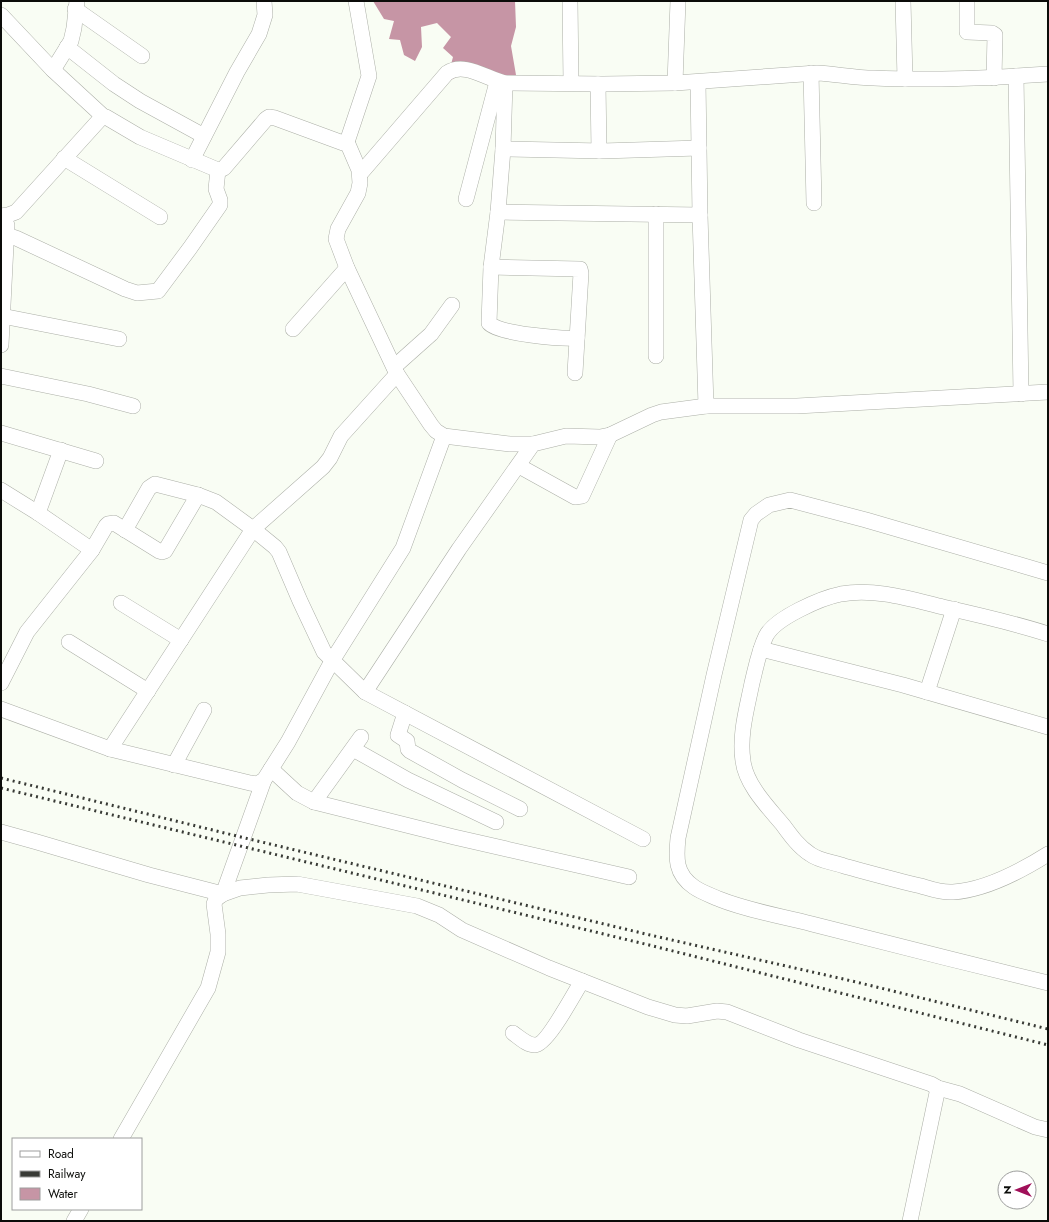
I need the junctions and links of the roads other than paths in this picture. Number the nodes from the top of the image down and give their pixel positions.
1 (264, 1) edge
2 (356, 1) edge
3 (570, 1) edge
4 (678, 1) edge
5 (903, 1) edge
6 (967, 1) edge
7 (76, 5) edge
8 (1, 15) edge
9 (67, 47) junction
10 (142, 56) dead end
11 (53, 70) junction
12 (811, 73) junction
13 (1048, 74) edge
14 (1016, 76) junction
15 (994, 78) junction
16 (905, 79) junction
17 (501, 82) junction
18 (698, 82) junction
19 (571, 83) junction
20 (675, 83) junction
21 (598, 84) junction
22 (104, 116) junction
23 (204, 136) junction
24 (347, 142) junction
25 (503, 148) junction
26 (699, 148) junction
27 (598, 151) junction
28 (64, 158) junction
29 (192, 160) junction
30 (218, 170) junction
31 (360, 174) junction
32 (466, 199) dead end
33 (814, 203) dead end
34 (498, 212) junction
35 (656, 214) junction
36 (700, 215) junction
37 (4, 216) edge
38 (160, 217) dead end
39 (7, 235) junction
40 (491, 267) junction
41 (347, 268) junction
42 (452, 305) dead end
43 (2, 316) junction
44 (293, 329) dead end
45 (577, 338) junction
46 (119, 339) dead end
47 (1, 346) edge
48 (656, 356) dead end
49 (396, 371) junction
50 (575, 373) dead end
51 (1, 376) edge
52 (1048, 392) edge
53 (1021, 394) junction
54 (133, 406) dead end
55 (706, 406) junction
56 (1, 433) edge
57 (610, 435) junction
58 (444, 436) junction
59 (533, 444) junction
60 (61, 450) junction
61 (96, 461) dead end
62 (519, 466) junction
63 (1, 490) edge
64 (198, 495) junction
65 (38, 513) junction
66 (253, 529) junction
67 (125, 530) junction
68 (92, 550) junction
69 (1048, 573) edge
70 (121, 603) dead end
71 (954, 609) junction
72 (1048, 634) edge
73 (181, 640) junction
74 (69, 642) dead end
75 (761, 649) junction
76 (332, 661) junction
77 (1, 683) edge
78 (148, 691) junction
79 (365, 692) junction
80 (926, 692) junction
81 (1, 709) edge
82 (204, 710) dead end
83 (405, 713) junction
84 (1048, 727) edge
85 (110, 749) junction
86 (174, 765) junction
87 (267, 774) junction
88 (314, 802) junction
89 (520, 809) dead end
90 (496, 822) dead end
91 (1, 832) edge
92 (643, 839) dead end
93 (1048, 854) edge
94 (629, 877) dead end
95 (223, 894) junction
96 (582, 981) junction
97 (1048, 983) edge
98 (514, 1034) dead end
99 (938, 1088) junction
100 (1048, 1130) edge
101 (122, 1138) edge
102 (80, 1210) edge
103 (74, 1221) edge
104 (910, 1221) edge

1 - 23 street
2 - 24 street
3 - 19 street
4 - 20 street
5 - 16 street
6 - 15 street
7 - 9 street
7 - 10 street
8 - 11 street
9 - 11 street
9 - 23 street
11 - 22 street
12 - 16 street
12 - 18 street
12 - 33 street
13 - 14 street
14 - 15 street
14 - 53 street
15 - 16 street
17 - 19 street
17 - 25 street
17 - 31 street
17 - 32 street
18 - 20 street
18 - 26 street
19 - 21 street
20 - 21 street
21 - 27 street
22 - 28 street
22 - 29 street
23 - 29 street
24 - 30 street
24 - 31 street
25 - 27 street
25 - 34 street
26 - 27 street
26 - 36 street
28 - 37 street
28 - 38 street
29 - 30 street
30 - 39 street
31 - 41 street
34 - 35 street
34 - 40 street
35 - 36 street
35 - 48 street
36 - 55 street
37 - 39 street
39 - 43 street
40 - 45 street
40 - 45 street
41 - 44 street
41 - 49 street
42 - 49 street
43 - 46 street
43 - 47 street
45 - 50 street
49 - 58 street
49 - 66 street
51 - 54 street
52 - 53 street
53 - 55 street
55 - 57 street
56 - 60 street
57 - 59 street
57 - 62 street
58 - 59 street
58 - 76 street
59 - 62 street
60 - 61 street
60 - 65 street
62 - 79 street
63 - 65 street
64 - 66 street
64 - 67 street
64 - 67 street
65 - 68 street
66 - 73 street
66 - 76 street
67 - 68 street
68 - 77 street
69 - 97 street
70 - 73 street
71 - 72 street
71 - 75 street
71 - 80 street
73 - 78 street
74 - 78 street
75 - 80 street
75 - 93 street
76 - 79 street
76 - 87 street
78 - 85 street
79 - 83 street
80 - 84 street
81 - 85 street
82 - 86 street
83 - 89 street
83 - 92 street
85 - 86 street
86 - 87 street
87 - 88 street
87 - 95 street
88 - 90 street
88 - 94 street
91 - 95 street
95 - 96 street
95 - 101 street
96 - 98 street
96 - 99 street
99 - 100 street
99 - 104 street
102 - 103 street

